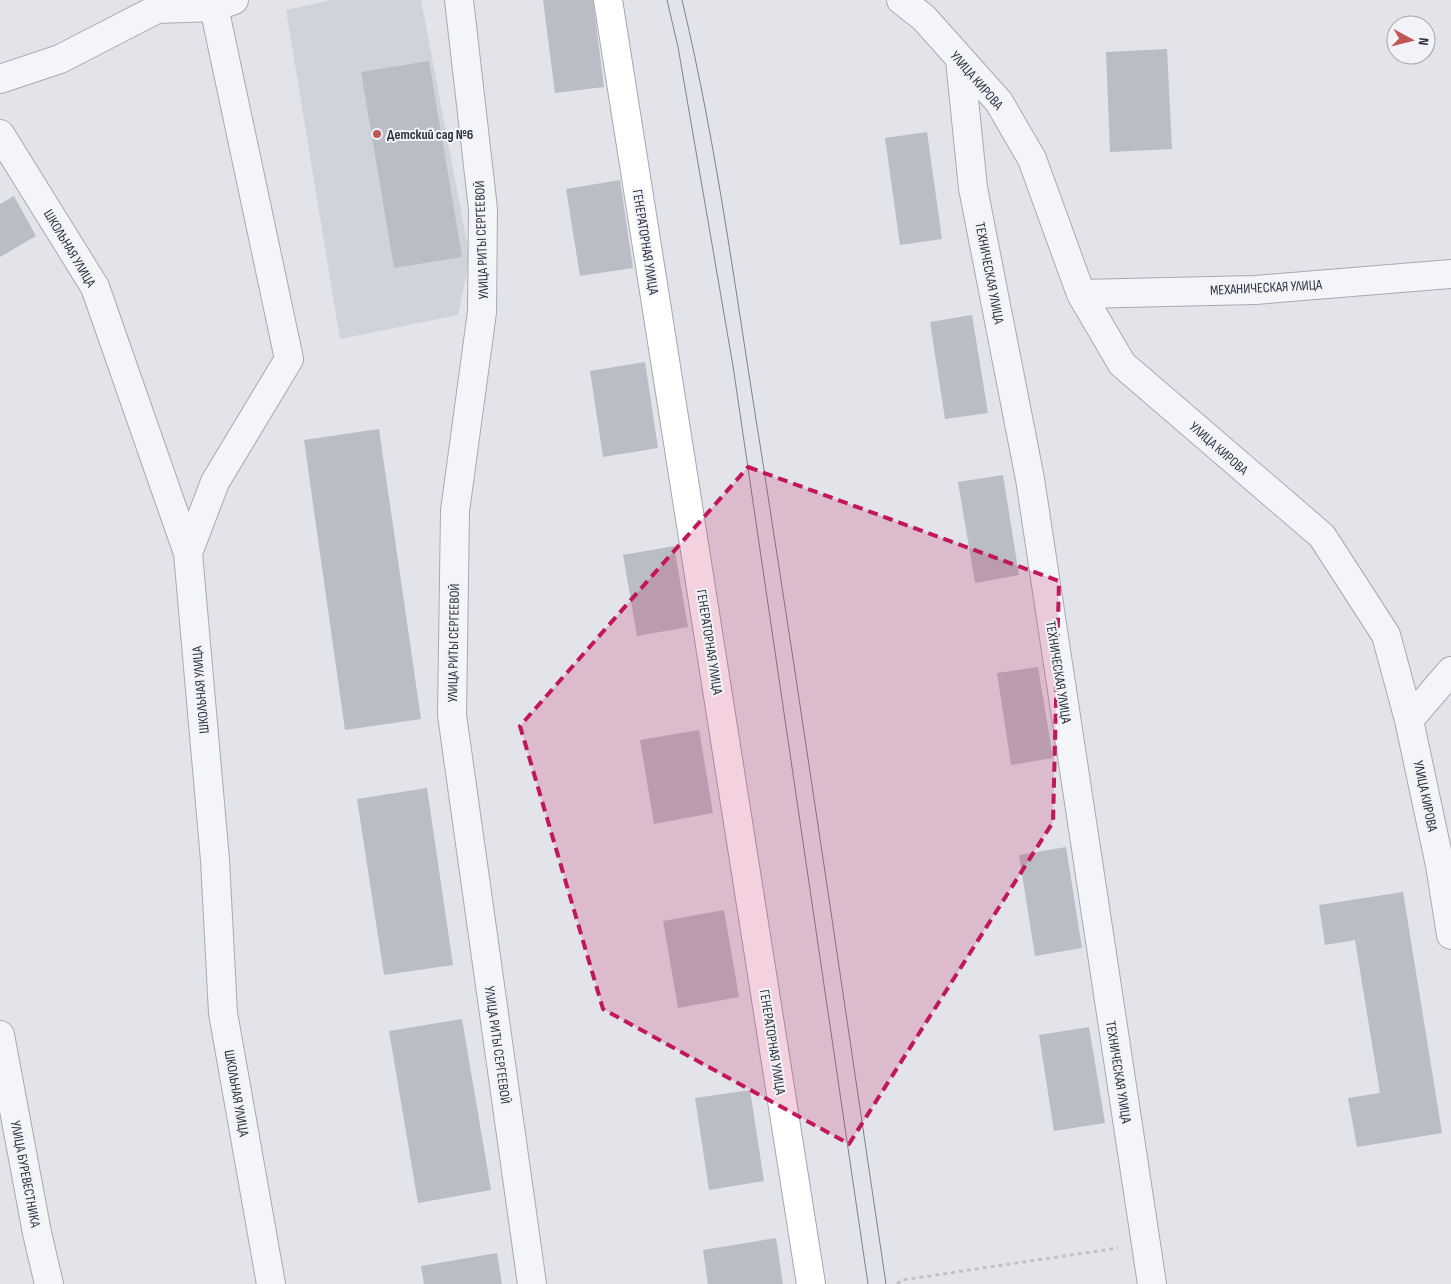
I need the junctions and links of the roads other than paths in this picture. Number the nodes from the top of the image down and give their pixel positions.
1 (459, 0) edge
2 (608, 0) edge
3 (901, 0) edge
4 (224, 3) edge
5 (960, 60) junction
6 (0, 79) edge
7 (0, 134) edge
8 (1451, 274) edge
9 (1081, 294) junction
10 (188, 554) junction
11 (1451, 671) edge
12 (1409, 720) junction
13 (1451, 935) edge
14 (0, 1035) edge
15 (49, 1284) edge
16 (271, 1284) edge
17 (532, 1284) edge
18 (811, 1284) edge
19 (1152, 1284) edge

1 - 17 street, УЛИЦА РИТЫ СЕРГЕЕВОЙ
2 - 18 main road, ГЕНЕРАТОРНАЯ УЛИЦА
3 - 5 street, УЛИЦА КИРОВА
4 - 6 street
4 - 10 street
5 - 9 street, УЛИЦА КИРОВА
5 - 19 street, ТЕХНИЧЕСКАЯ УЛИЦА
7 - 10 street, ШКОЛЬНАЯ УЛИЦА
8 - 9 street, МЕХАНИЧЕСКАЯ УЛИЦА
9 - 12 street, УЛИЦА КИРОВА
10 - 16 street, ШКОЛЬНАЯ УЛИЦА
11 - 12 street
12 - 13 street, УЛИЦА КИРОВА
14 - 15 street, УЛИЦА БУРЕВЕСТНИКА

